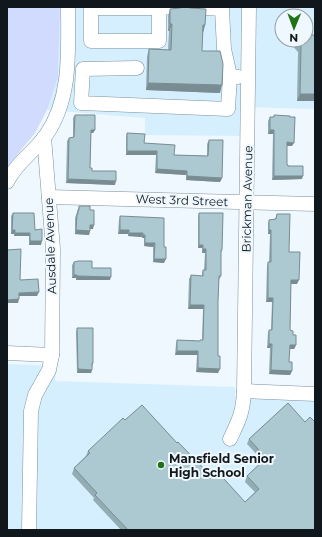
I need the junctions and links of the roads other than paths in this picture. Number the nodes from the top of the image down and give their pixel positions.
1 (68, 7) edge
2 (178, 7) edge
3 (188, 7) edge
4 (249, 7) edge
5 (159, 8) junction
6 (137, 68) dead end
7 (83, 69) junction
8 (68, 71) junction
9 (230, 76) junction
10 (248, 77) junction
11 (44, 137) junction
12 (16, 167) junction
13 (7, 182) edge
14 (49, 191) junction
15 (247, 202) junction
16 (315, 204) edge
17 (7, 353) edge
18 (52, 355) junction
19 (244, 391) junction
20 (315, 394) edge
21 (230, 439) dead end
22 (29, 530) edge

1 - 8 street
2 - 5 street
3 - 9 street
4 - 10 street, Brickman Avenue
5 - 5 street
6 - 7 street
7 - 8 street
7 - 9 street
8 - 11 street
9 - 10 street
10 - 15 street, Brickman Avenue
11 - 12 street
11 - 14 street, Ausdale Avenue
12 - 13 street
12 - 14 street
14 - 15 street, West 3rd Street
14 - 18 street, Ausdale Avenue
15 - 16 street, West 3rd Street
15 - 19 street, Brickman Avenue
17 - 18 street
18 - 22 street, Ausdale Avenue
19 - 20 street
19 - 21 street, Brickman Avenue

